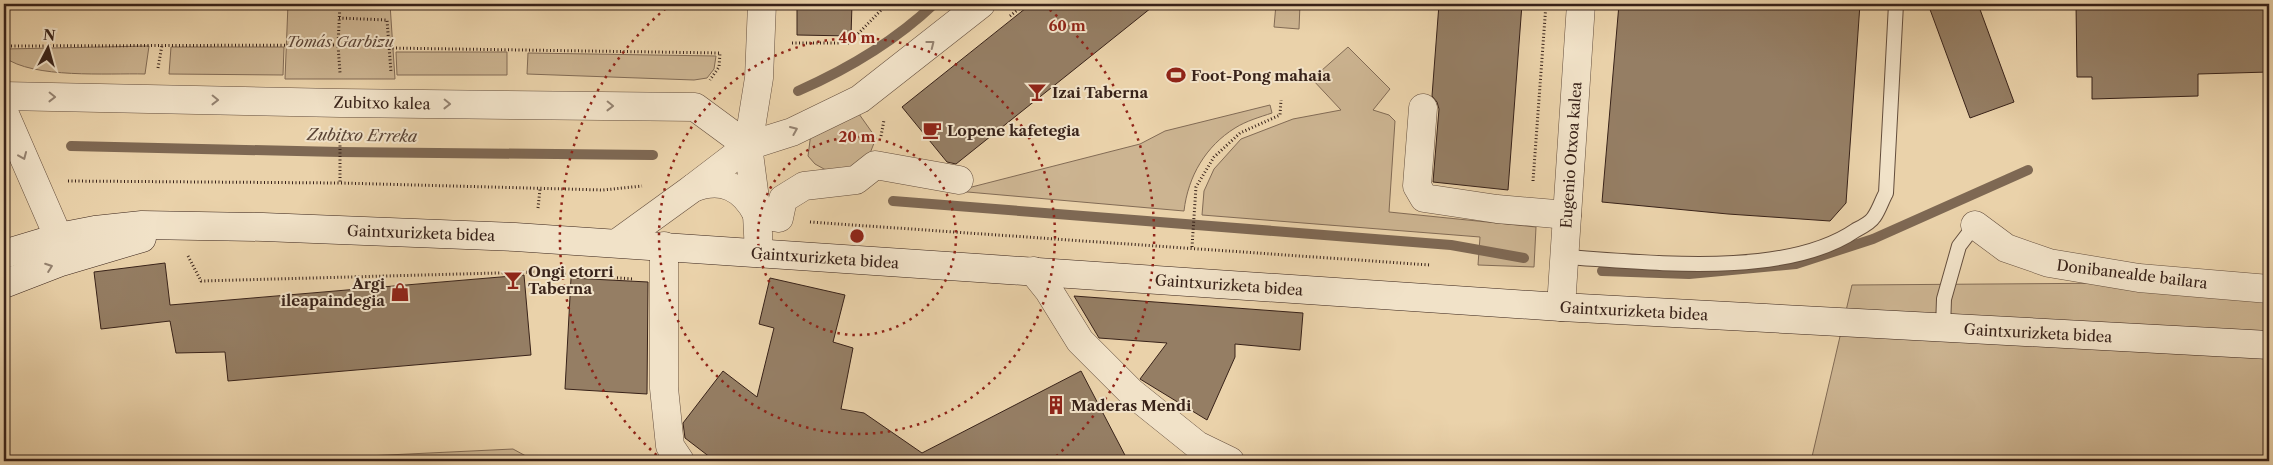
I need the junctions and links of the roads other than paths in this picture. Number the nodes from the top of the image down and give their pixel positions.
1 (762, 4) edge
2 (981, 4) edge
3 (1581, 4) edge
4 (1896, 4) edge
5 (4, 96) edge
6 (1423, 108) dead end
7 (4, 112) edge
8 (748, 146) junction
9 (959, 180) dead end
10 (682, 196) junction
11 (1556, 214) junction
12 (768, 216) junction
13 (1975, 225) joint
14 (61, 237) junction
15 (188, 239) junction
16 (617, 243) junction
17 (676, 247) junction
18 (102, 249) junction
19 (759, 253) junction
20 (4, 254) edge
21 (1565, 256) junction
22 (1033, 272) junction
23 (4, 284) edge
24 (2269, 289) edge
25 (1561, 307) junction
26 (1943, 327) junction
27 (2269, 345) edge
28 (680, 461) edge
29 (1230, 461) edge

1 - 8 street
8 -> 2 street
3 - 11 street, Eugenio Otxoa kalea
4 - 21 lane
5 -> 8 street, Zubitxo kalea
6 - 11 street
7 -> 14 street
8 - 10 street
8 - 12 street
9 - 12 street
10 - 12 street
10 - 16 street
10 - 17 street
11 - 21 street, Eugenio Otxoa kalea
12 - 19 street
13 - 24 street, Donibanealde bailara
13 - 26 lane
14 - 15 street, Gaintxurizketa bidea
14 - 18 street
14 - 20 street, Gaintxurizketa bidea
15 - 16 street, Gaintxurizketa bidea
15 - 18 street
16 - 17 street, Gaintxurizketa bidea
17 - 19 street, Gaintxurizketa bidea
17 - 28 street
23 -> 18 street
19 - 22 street, Gaintxurizketa bidea
21 - 25 street, Eugenio Otxoa kalea
22 - 25 street, Gaintxurizketa bidea
22 - 29 street
25 - 26 street, Gaintxurizketa bidea
26 - 27 street, Gaintxurizketa bidea

